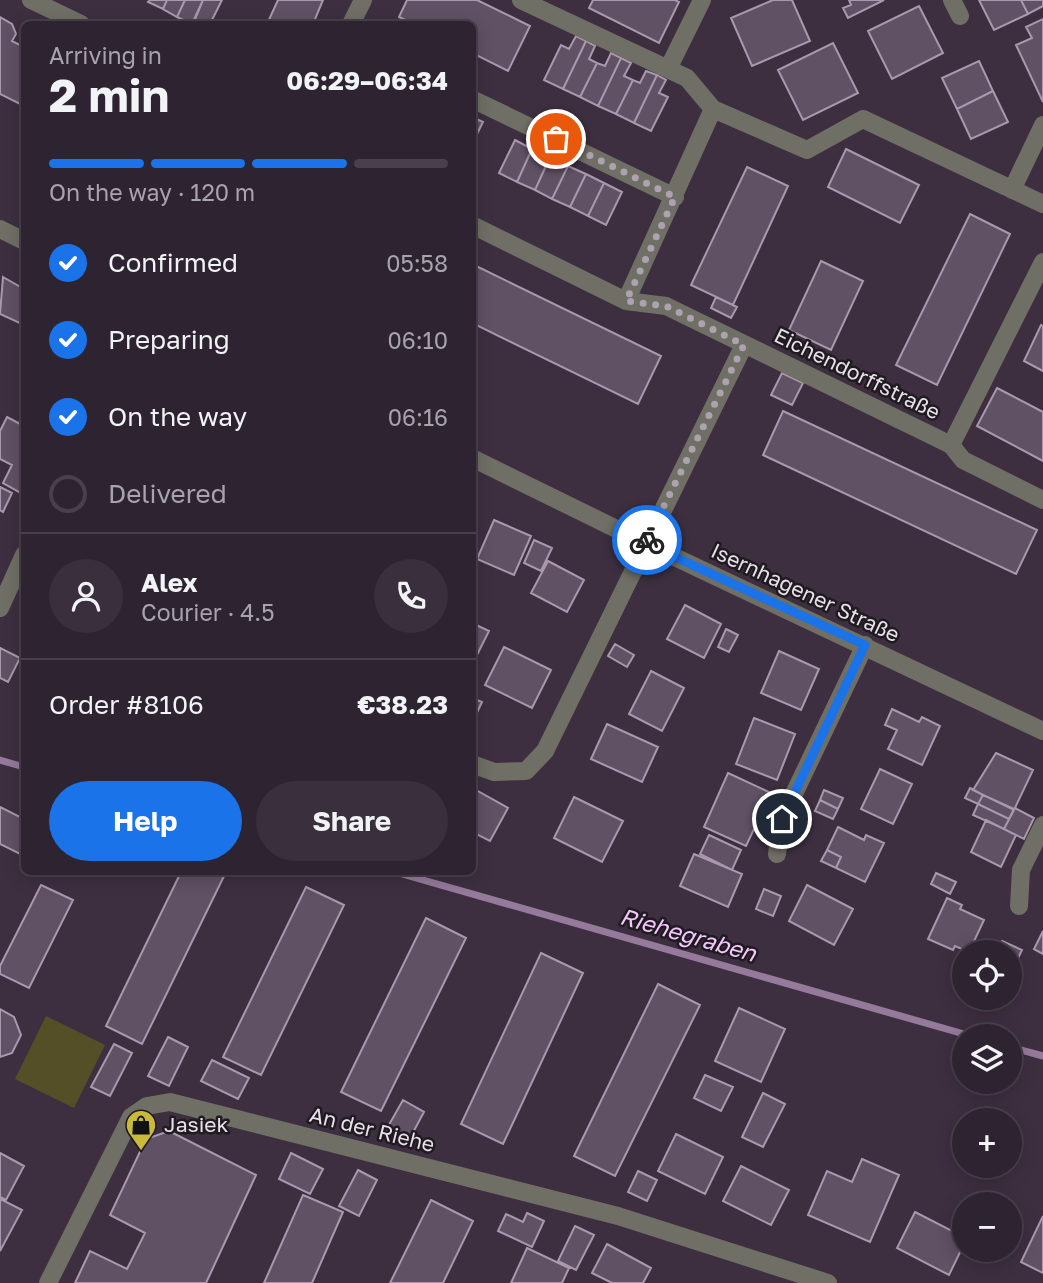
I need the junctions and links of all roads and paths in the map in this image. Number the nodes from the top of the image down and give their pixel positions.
1 (31, 0) edge
2 (363, 0) edge
3 (521, 0) edge
4 (702, 0) edge
5 (75, 21) edge
6 (352, 21) edge
7 (668, 69) junction
8 (476, 101) edge
9 (713, 109) junction
10 (1043, 125) edge
11 (1012, 190) junction
12 (675, 197) junction
13 (1043, 204) edge
14 (476, 227) edge
15 (0, 229) edge
16 (21, 240) edge
17 (1043, 262) edge
18 (626, 301) junction
19 (744, 345) junction
20 (951, 445) junction
21 (476, 460) edge
22 (1043, 500) edge
23 (645, 543) junction
24 (21, 562) edge
25 (0, 608) edge
26 (865, 645) junction
27 (1043, 730) edge
28 (476, 765) edge
29 (1043, 825) edge
30 (777, 854) dead end
31 (1019, 906) dead end
32 (777, 1275) edge
33 (48, 1283) edge
34 (828, 1283) edge

1 - 5 street
2 - 6 street
3 - 7 street
4 - 7 street
7 - 9 street
8 - 12 street
9 - 11 street
9 - 12 street
10 - 11 street
11 - 13 street
12 - 18 street
14 - 18 street, Eichendorffstraße
15 - 16 street
17 - 20 street, Eichendorffstraße
18 - 19 street, Eichendorffstraße
19 - 20 street, Eichendorffstraße
19 - 23 street
20 - 22 street, Eichendorffstraße
21 - 23 street, Isernhagener Straße
23 - 26 street, Isernhagener Straße
23 - 28 street
24 - 25 street
26 - 27 street, Isernhagener Straße
26 - 30 street
29 - 31 street
32 - 33 street, An der Riehe
32 - 34 street, An der Riehe

